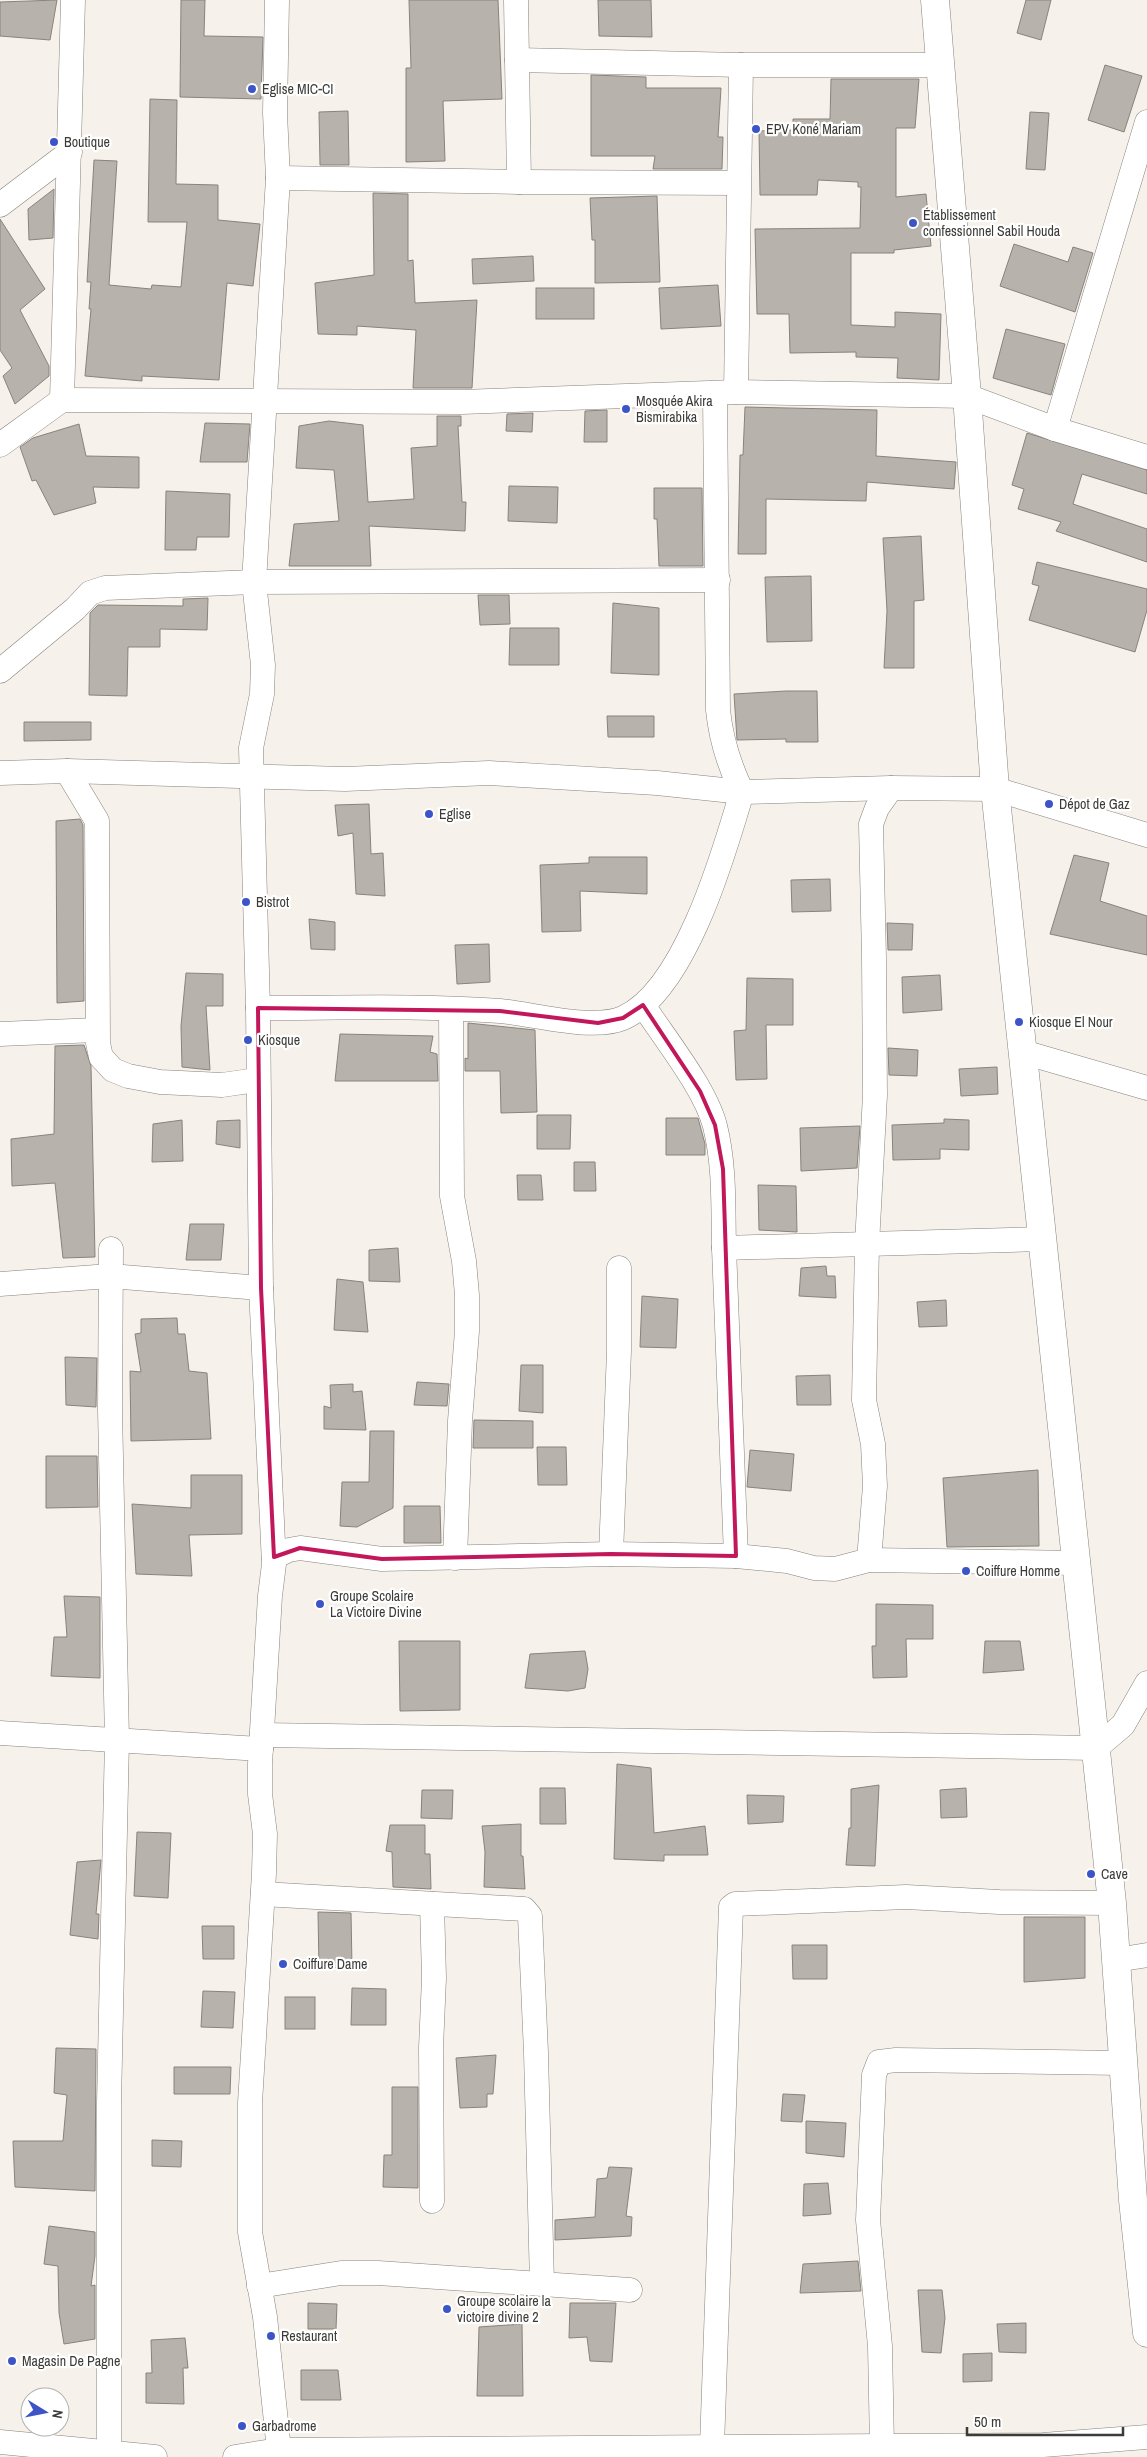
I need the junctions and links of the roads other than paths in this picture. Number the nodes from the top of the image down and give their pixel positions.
1 (73, 0) edge
2 (277, 0) edge
3 (516, 0) edge
4 (935, 0) edge
5 (517, 60) junction
6 (741, 65) junction
7 (940, 65) junction
8 (1147, 122) edge
9 (70, 152) junction
10 (278, 178) junction
11 (519, 182) junction
12 (738, 183) junction
13 (0, 205) edge
14 (725, 393) junction
15 (967, 396) junction
16 (62, 400) junction
17 (266, 402) junction
18 (1055, 429) junction
19 (0, 445) edge
20 (1147, 457) edge
21 (718, 580) junction
22 (254, 582) junction
23 (0, 671) edge
24 (67, 771) junction
25 (0, 773) edge
26 (253, 778) junction
27 (891, 788) junction
28 (995, 789) junction
29 (742, 792) junction
30 (1147, 835) edge
31 (643, 1005) junction
32 (258, 1008) junction
33 (451, 1009) junction
34 (98, 1030) junction
35 (0, 1034) edge
36 (1023, 1052) junction
37 (257, 1080) junction
38 (1147, 1088) edge
39 (1042, 1238) junction
40 (868, 1244) junction
41 (724, 1248) junction
42 (110, 1249) dead end
43 (619, 1268) dead end
44 (110, 1276) junction
45 (0, 1284) edge
46 (261, 1288) junction
47 (611, 1554) junction
48 (736, 1556) junction
49 (274, 1557) junction
50 (455, 1558) junction
51 (869, 1560) junction
52 (1078, 1564) junction
53 (1147, 1683) edge
54 (0, 1733) edge
55 (117, 1740) junction
56 (261, 1742) junction
57 (1096, 1748) junction
58 (263, 1894) junction
59 (1112, 1903) junction
60 (432, 1904) junction
61 (1147, 1955) edge
62 (1116, 1960) junction
63 (1123, 2063) junction
64 (432, 2201) dead end
65 (1140, 2201) edge
66 (542, 2283) junction
67 (259, 2286) junction
68 (630, 2290) dead end
69 (1147, 2333) edge
70 (1147, 2437) edge
71 (0, 2442) edge
72 (712, 2446) junction
73 (882, 2446) junction
74 (279, 2450) junction
75 (1042, 2451) edge
76 (452, 2453) edge
77 (578, 2453) edge
78 (109, 2455) edge
79 (155, 2457) edge
80 (235, 2457) edge

1 - 9 street
2 - 10 street
3 - 5 street
4 - 7 street
5 - 6 street
5 - 11 street
6 - 7 street
6 - 12 street
7 - 15 street
8 - 18 street
9 - 13 street
9 - 16 street
10 - 11 street
10 - 17 street
11 - 12 street
12 - 14 street
14 - 15 street
14 - 17 street
14 - 21 street
15 - 18 street
15 - 28 street
16 - 17 street
16 - 19 street
17 - 22 street
18 - 20 street
21 - 22 street
21 - 29 street
22 - 23 street
22 - 26 street
24 - 25 street
24 - 26 street
24 - 34 street
26 - 29 street
26 - 32 street
27 - 28 street
27 - 29 street
27 - 40 street
28 - 30 street
28 - 36 street
29 - 31 street
31 - 33 street
31 - 41 street
32 - 33 street
32 - 37 street
33 - 50 street
34 - 35 street
34 - 37 street
36 - 38 street
36 - 39 street
37 - 46 street
39 - 40 street
39 - 52 street
40 - 41 street
40 - 51 street
41 - 48 street
42 - 44 street
43 - 47 street
44 - 45 street
44 - 46 street
44 - 55 street
46 - 49 street
47 - 48 street
47 - 50 street
48 - 51 street
49 - 50 street
49 - 56 street
51 - 52 street
52 - 57 street
53 - 57 street
54 - 55 street
55 - 56 street
55 - 78 street
56 - 57 street
56 - 58 street
57 - 59 street
58 - 60 street
58 - 67 street
59 - 62 street
59 - 72 street
60 - 64 street
60 - 66 street
61 - 62 street
62 - 63 street
63 - 65 street
63 - 73 street
65 - 69 street
66 - 67 street
66 - 68 street
67 - 74 street
70 - 75 street
71 - 78 street
72 - 73 street
72 - 77 street
73 - 75 street
74 - 76 street
74 - 80 street
76 - 77 street
78 - 79 street

